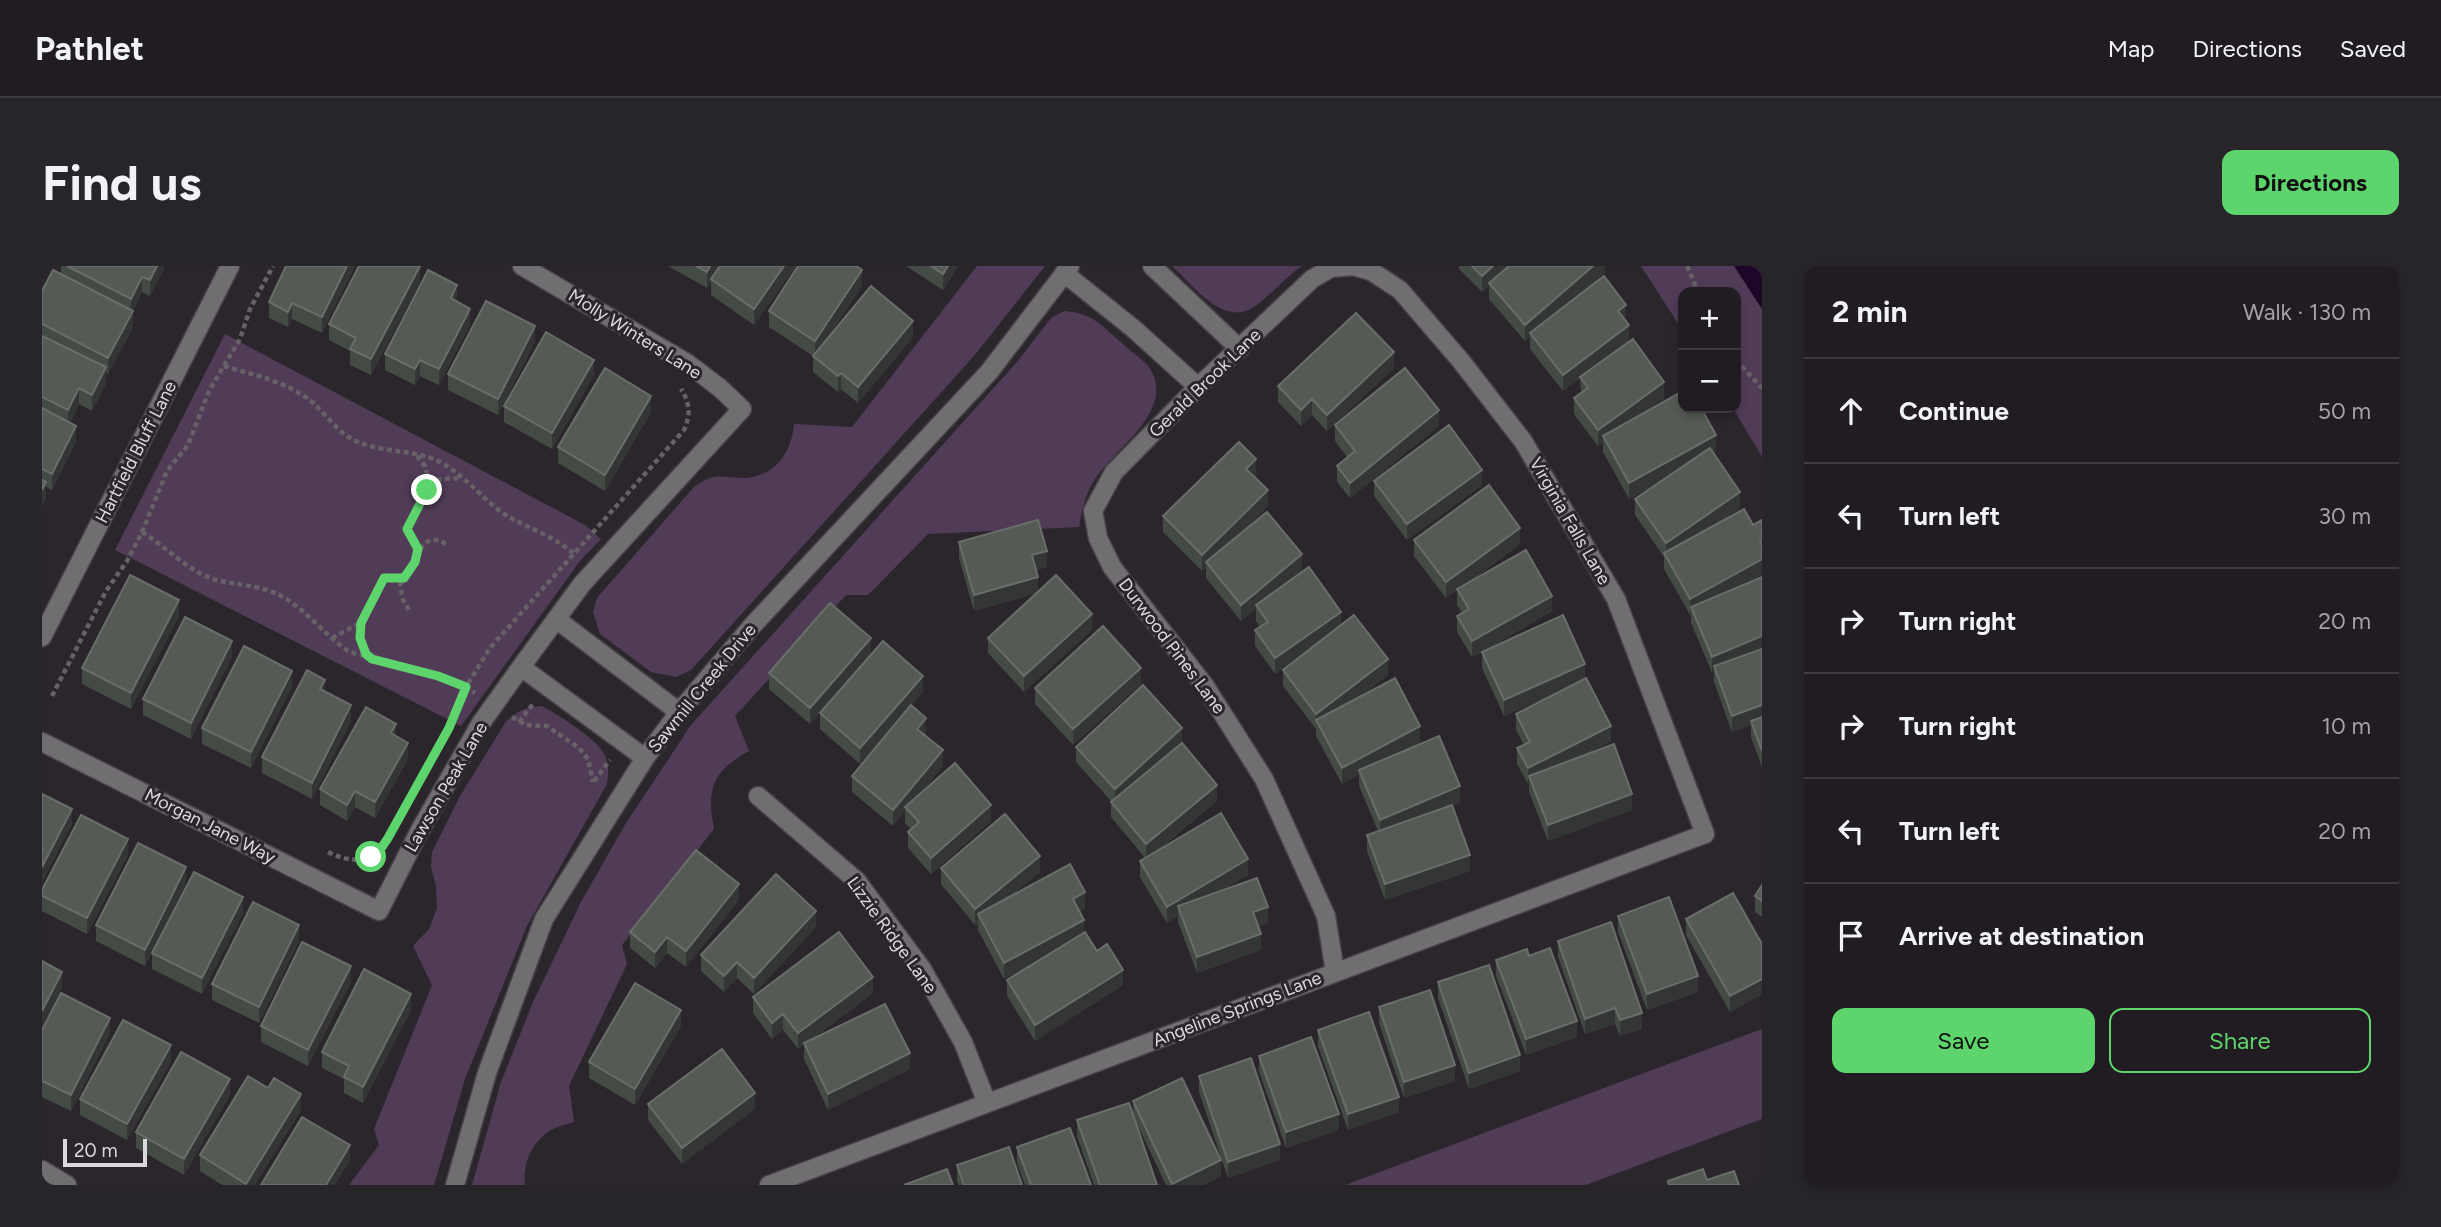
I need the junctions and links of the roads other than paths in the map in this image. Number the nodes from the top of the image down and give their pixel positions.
1 (230, 266) edge
2 (522, 266) edge
3 (1152, 266) edge
4 (1353, 266) edge
5 (1331, 268) joint
6 (1067, 269) edge
7 (1240, 349) junction
8 (1198, 387) junction
9 (742, 409) joint
10 (1093, 512) joint
11 (556, 619) junction
12 (42, 637) edge
13 (520, 667) junction
14 (679, 712) junction
15 (42, 742) edge
16 (645, 758) junction
17 (758, 796) dead end
18 (1705, 834) joint
19 (379, 911) joint
20 (1335, 972) junction
21 (987, 1103) junction
22 (42, 1170) edge
23 (66, 1185) edge
24 (455, 1185) edge
25 (769, 1185) edge

1 - 12 street, Hartfield Bluff Lane
2 - 9 street, Molly Winters Lane
3 - 7 street
4 - 5 street, Virginia Falls Lane
4 - 18 street, Virginia Falls Lane
5 - 7 street, Gerald Brook Lane
6 - 8 street
6 - 14 street, Sawmill Creek Drive
7 - 8 street, Gerald Brook Lane
8 - 10 street, Gerald Brook Lane
9 - 11 street, Lawson Peak Lane
10 - 20 street, Durwood Pines Lane
11 - 13 street, Lawson Peak Lane
11 - 14 street
13 - 16 street
13 - 19 street, Lawson Peak Lane
14 - 16 street, Sawmill Creek Drive
15 - 19 street, Morgan Jane Way
16 - 24 street, Sawmill Creek Drive
17 - 21 street, Lizzie Ridge Lane
18 - 20 street, Angeline Springs Lane
20 - 21 street, Angeline Springs Lane
21 - 25 street, Angeline Springs Lane
22 - 23 street

